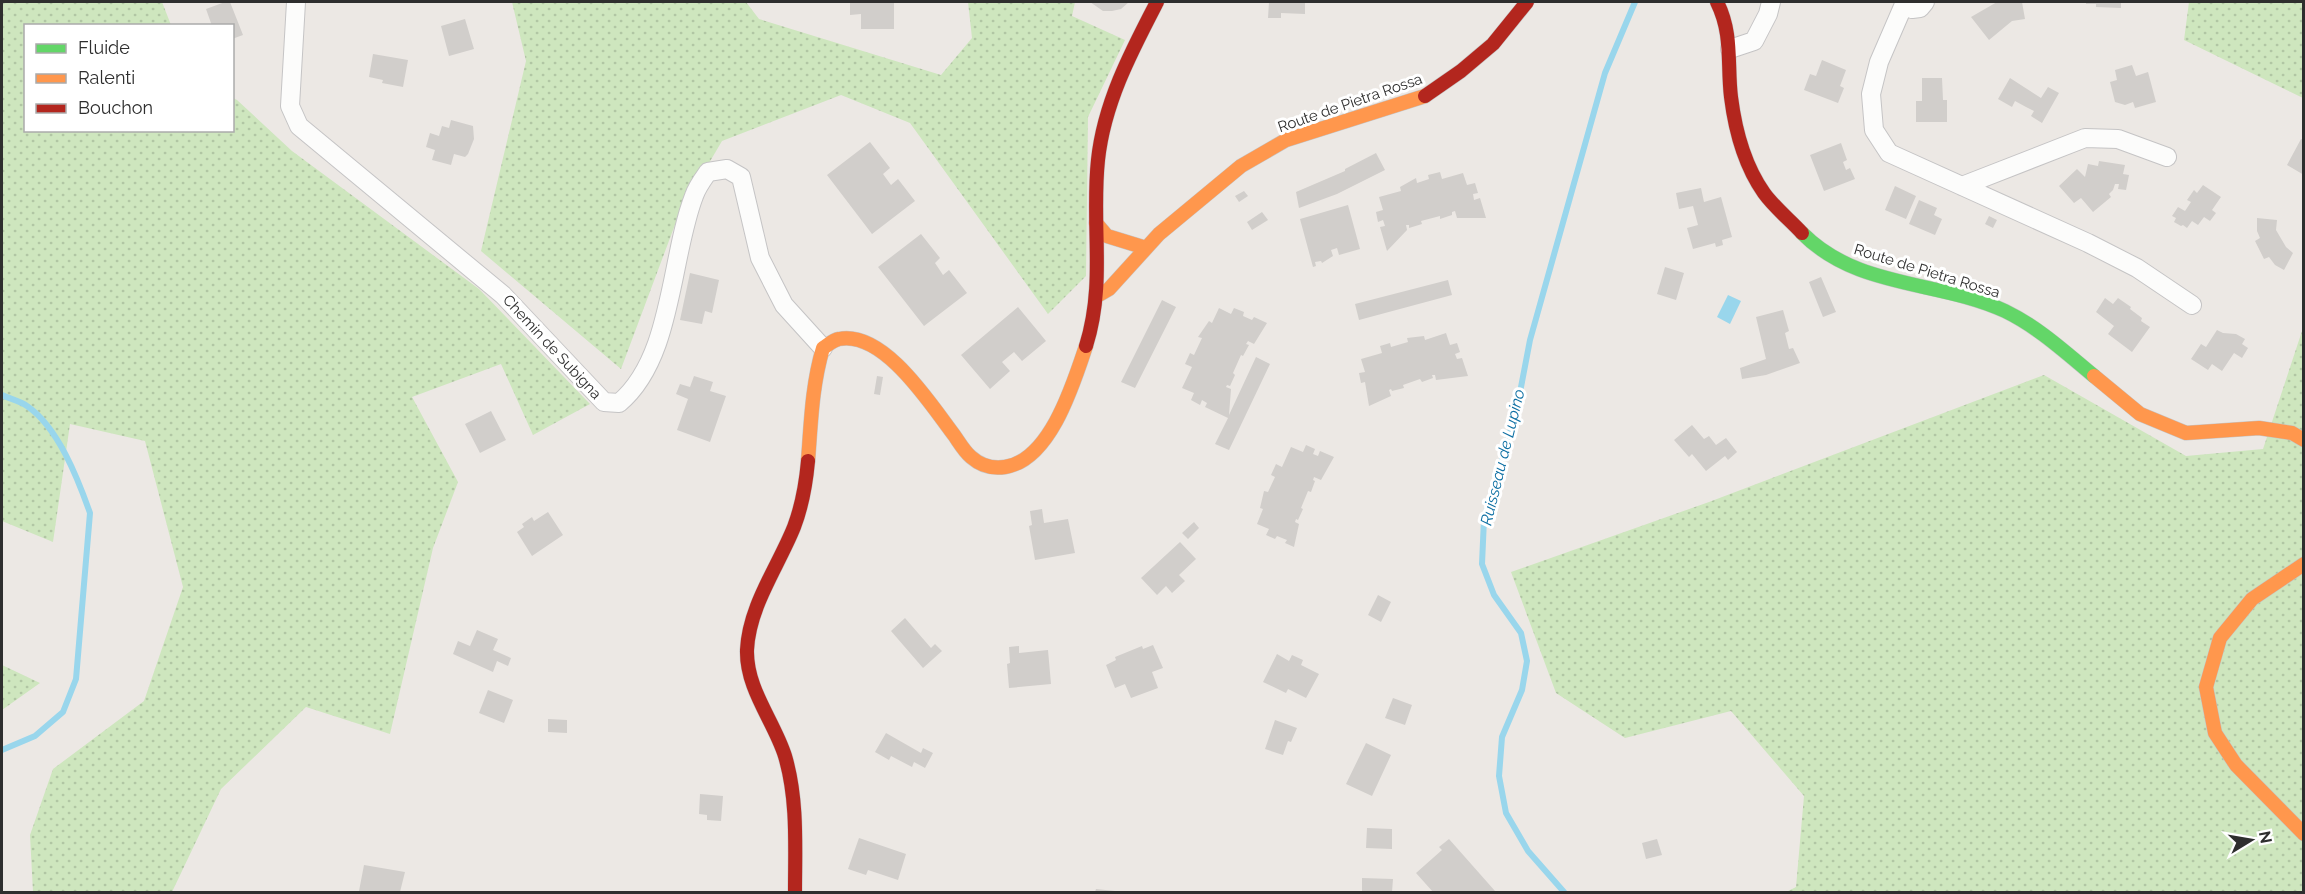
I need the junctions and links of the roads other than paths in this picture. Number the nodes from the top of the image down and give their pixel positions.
1 (296, 2) edge
2 (1157, 2) edge
3 (1527, 2) edge
4 (1717, 2) edge
5 (1771, 2) edge
6 (1925, 2) edge
7 (1904, 4) edge
8 (1730, 49) junction
9 (2167, 157) dead end
10 (1962, 186) junction
11 (1096, 223) junction
12 (1146, 248) junction
13 (1097, 296) junction
14 (2192, 305) dead end
15 (823, 348) junction
16 (2304, 440) edge
17 (2304, 564) edge
18 (2304, 834) edge
19 (795, 892) edge

1 - 15 street, Chemin de Subigna
2 - 11 street
3 - 12 street, Route de Pietra Rossa
4 - 8 street, Route de Pietra Rossa
5 - 8 street
6 - 7 street
7 - 10 street
8 - 16 street, Route de Pietra Rossa
9 - 10 street
10 - 14 street
11 - 12 street
11 - 13 street
12 - 13 street, Route de Pietra Rossa
13 - 15 street
15 - 19 street
17 - 18 street

